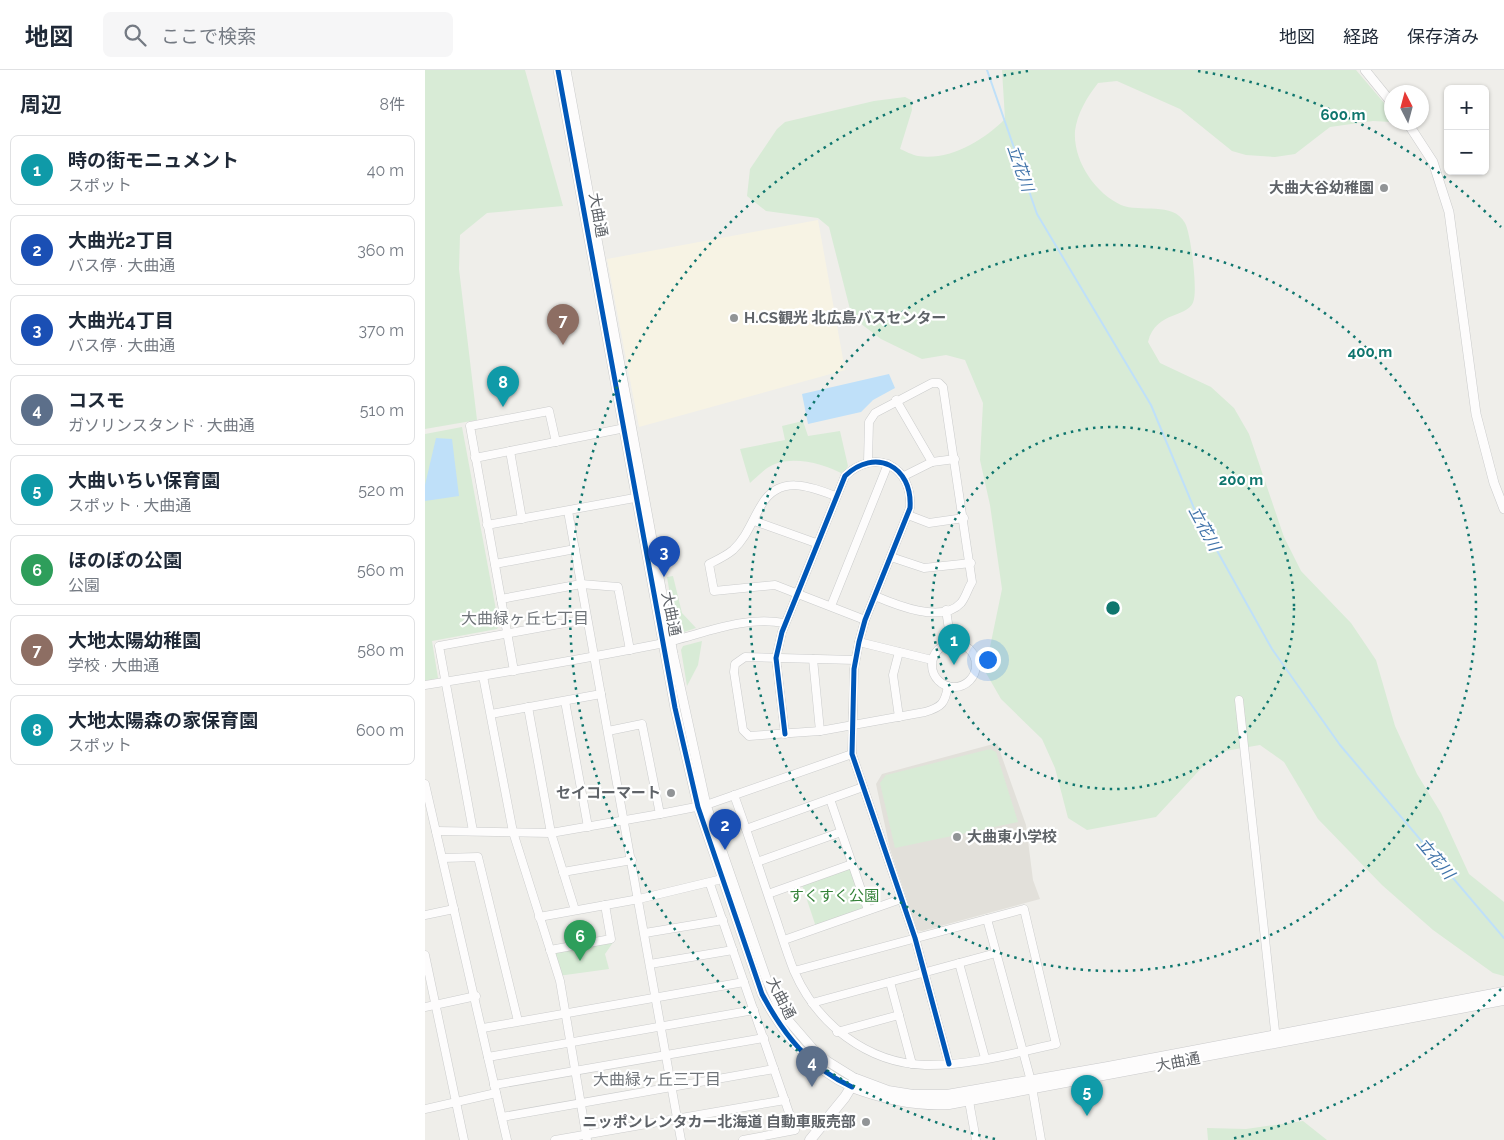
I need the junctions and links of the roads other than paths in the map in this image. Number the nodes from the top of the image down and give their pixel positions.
1 (558, 70) edge
2 (566, 70) edge
3 (1365, 70) edge
4 (1384, 93) edge
5 (1412, 130) edge
6 (896, 400) junction
7 (628, 428) junction
8 (556, 442) junction
9 (510, 451) junction
10 (475, 458) junction
11 (955, 459) junction
12 (868, 462) junction
13 (932, 462) junction
14 (888, 464) junction
15 (904, 476) junction
16 (835, 496) junction
17 (641, 497) junction
18 (1504, 510) edge
19 (568, 511) junction
20 (908, 515) junction
21 (964, 518) junction
22 (522, 519) junction
23 (754, 521) junction
24 (487, 525) junction
25 (816, 543) junction
26 (575, 548) junction
27 (891, 557) junction
28 (495, 564) junction
29 (971, 564) junction
30 (581, 584) junction
31 (796, 594) junction
32 (875, 596) junction
33 (501, 598) junction
34 (831, 606) junction
35 (946, 610) junction
36 (587, 619) junction
37 (865, 620) junction
38 (784, 623) junction
39 (507, 634) junction
40 (667, 642) junction
41 (859, 642) junction
42 (951, 643) junction
43 (631, 650) junction
44 (899, 652) junction
45 (595, 656) junction
46 (776, 658) junction
47 (813, 659) junction
48 (855, 660) junction
49 (932, 660) junction
50 (514, 671) junction
51 (483, 676) junction
52 (445, 682) junction
53 (425, 685) edge
54 (948, 686) junction
55 (601, 694) junction
56 (1239, 700) dead end
57 (565, 701) junction
58 (528, 708) junction
59 (491, 714) junction
60 (899, 717) junction
61 (852, 727) junction
62 (608, 731) junction
63 (820, 731) junction
64 (785, 734) junction
65 (852, 754) junction
66 (425, 784) edge
67 (863, 787) junction
68 (734, 795) junction
69 (830, 799) junction
70 (702, 806) junction
71 (660, 814) junction
72 (625, 820) junction
73 (588, 827) junction
74 (746, 829) junction
75 (436, 831) junction
76 (473, 831) junction
77 (513, 832) junction
78 (841, 832) junction
79 (551, 833) junction
80 (443, 858) junction
81 (632, 860) junction
82 (757, 862) junction
83 (852, 864) junction
84 (563, 872) junction
85 (722, 880) junction
86 (710, 884) junction
87 (768, 894) junction
88 (639, 899) junction
89 (901, 899) junction
90 (605, 905) junction
91 (454, 909) junction
92 (575, 910) junction
93 (867, 910) junction
94 (425, 915) edge
95 (539, 917) junction
96 (987, 919) junction
97 (723, 920) junction
98 (645, 933) junction
99 (915, 938) junction
100 (784, 940) junction
101 (550, 950) junction
102 (733, 950) junction
103 (996, 953) junction
104 (425, 955) edge
105 (959, 963) junction
106 (650, 964) junction
107 (794, 971) junction
108 (924, 973) junction
109 (744, 982) junction
110 (891, 982) junction
111 (1504, 992) edge
112 (475, 996) junction
113 (656, 997) junction
114 (1504, 1000) edge
115 (812, 1003) junction
116 (435, 1005) junction
117 (425, 1007) edge
118 (754, 1010) junction
119 (565, 1012) junction
120 (899, 1014) junction
121 (517, 1021) junction
122 (661, 1026) junction
123 (483, 1028) junction
124 (837, 1032) junction
125 (763, 1038) junction
126 (1276, 1038) junction
127 (570, 1042) junction
128 (1023, 1051) junction
129 (666, 1055) junction
130 (489, 1057) junction
131 (985, 1058) junction
132 (912, 1064) junction
133 (949, 1064) junction
134 (774, 1069) junction
135 (575, 1071) junction
136 (854, 1083) junction
137 (1032, 1085) junction
138 (671, 1087) junction
139 (495, 1089) junction
140 (785, 1100) junction
141 (969, 1100) junction
142 (456, 1102) junction
143 (581, 1103) junction
144 (425, 1109) edge
145 (502, 1117) junction
146 (677, 1119) junction
147 (587, 1137) edge
148 (464, 1140) edge
149 (507, 1140) edge
150 (555, 1140) edge
151 (681, 1140) edge
152 (743, 1140) edge
153 (810, 1140) edge
154 (976, 1140) edge
155 (1041, 1140) edge

1 - 7 street, 大曲通
2 - 7 street, 大曲通
3 - 4 street
5 - 18 street
6 - 11 street
6 - 12 street
6 - 13 street
7 - 8 street
7 - 17 street, 大曲通
8 - 9 street
8 - 10 street
9 - 10 street
9 - 22 street
10 - 24 street
11 - 13 street
11 - 21 street
12 - 14 street
12 - 16 street
13 - 15 street
14 - 15 street
14 - 34 street
15 - 20 street
16 - 23 street
16 - 25 street
17 - 19 street
17 - 40 street, 大曲通
19 - 22 street
19 - 26 street
20 - 21 street
20 - 27 street
21 - 29 street
22 - 24 street
23 - 25 street
23 - 31 street
24 - 28 street
25 - 31 street
26 - 28 street
26 - 30 street
27 - 29 street
27 - 32 street
28 - 33 street
29 - 35 street
30 - 33 street
30 - 36 street
30 - 43 street
31 - 34 street
31 - 38 street
32 - 35 street
32 - 37 street
33 - 39 street
34 - 37 street
35 - 42 street
36 - 39 street
36 - 45 street
37 - 41 street
38 - 40 street
38 - 46 street
39 - 50 street
39 - 52 street
40 - 43 street
40 - 70 street, 大曲通
41 - 44 street
41 - 48 street
42 - 49 street
42 - 54 street
43 - 45 street
44 - 49 street
44 - 60 street
45 - 50 street
45 - 55 street
46 - 47 street
46 - 64 street
46 - 64 street
47 - 48 street
47 - 63 street
48 - 61 street
49 - 54 street
50 - 51 street
51 - 52 street
51 - 59 street
52 - 53 street
52 - 76 street
54 - 60 street
55 - 57 street
55 - 62 street
56 - 126 street
57 - 58 street
57 - 73 street
58 - 59 street
58 - 79 street
59 - 77 street
60 - 61 street
61 - 63 street
61 - 65 street
62 - 71 street
62 - 72 street
63 - 64 street
65 - 67 street
65 - 68 street
66 - 75 street
67 - 69 street
67 - 89 street
68 - 70 street
68 - 74 street
69 - 74 street
69 - 78 street
70 - 71 street
70 - 85 street, 大曲通
70 - 136 street, 大曲通
71 - 72 street
72 - 73 street
72 - 81 street
73 - 79 street
74 - 82 street
75 - 76 street
75 - 80 street
76 - 77 street
77 - 79 street
77 - 95 street
78 - 82 street
78 - 83 street
79 - 84 street
80 - 91 street
80 - 121 street
81 - 84 street
81 - 88 street
82 - 87 street
83 - 87 street
83 - 93 street
84 - 92 street
85 - 86 street
85 - 136 street, 大曲通
86 - 88 street
86 - 97 street
87 - 100 street
88 - 90 street
88 - 98 street
89 - 93 street
89 - 99 street
90 - 92 street
90 - 101 street
91 - 94 street
91 - 112 street
92 - 95 street
93 - 100 street
95 - 101 street
96 - 99 street
96 - 103 street
96 - 128 street
97 - 98 street
97 - 102 street
98 - 106 street
99 - 107 street
99 - 108 street
100 - 107 street
101 - 119 street
102 - 106 street
102 - 109 street
103 - 105 street
103 - 128 street
104 - 116 street
105 - 108 street
105 - 131 street
106 - 113 street
107 - 115 street
108 - 110 street
108 - 133 street
109 - 113 street
109 - 118 street
110 - 115 street
110 - 120 street
111 - 126 main road, 大曲通
112 - 116 street
112 - 123 street
113 - 119 street
113 - 122 street
114 - 126 main road, 大曲通
115 - 124 street
116 - 117 street
116 - 142 street
118 - 122 street
118 - 125 street
119 - 121 street
119 - 127 street
120 - 124 street
120 - 132 street
121 - 123 street
122 - 127 street
122 - 129 street
123 - 130 street
124 - 132 street
125 - 129 street
125 - 134 street
126 - 137 main road, 大曲通
127 - 130 street
127 - 135 street
128 - 131 street
128 - 137 street
129 - 135 street
129 - 138 street
130 - 139 street
131 - 133 street
132 - 133 street
134 - 138 street
134 - 140 street
135 - 139 street
135 - 143 street
136 - 137 main road, 大曲通
136 - 141 main road, 大曲通
136 - 153 main road
137 - 141 main road, 大曲通
137 - 155 street
138 - 143 street
138 - 146 street
139 - 142 street
139 - 145 street
140 - 146 street
140 - 152 street
141 - 154 street
142 - 144 street
142 - 148 street
143 - 145 street
143 - 147 street
145 - 149 street
146 - 147 street
146 - 151 street
147 - 150 street

